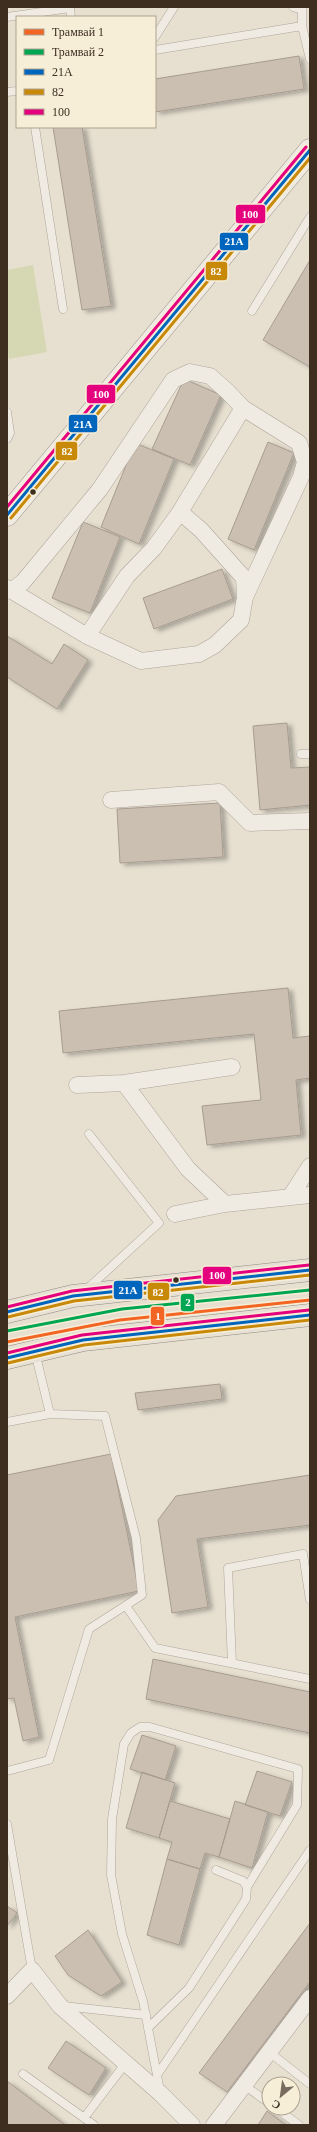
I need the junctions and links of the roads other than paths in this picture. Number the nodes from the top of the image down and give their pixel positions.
1 (174, 7) edge
2 (292, 7) edge
3 (302, 8) edge
4 (71, 16) edge
5 (7, 17) edge
6 (302, 26) junction
7 (156, 35) edge
8 (156, 50) edge
9 (310, 60) edge
10 (35, 128) edge
11 (310, 150) edge
12 (310, 217) edge
13 (63, 309) dead end
14 (252, 311) dead end
15 (243, 408) junction
16 (7, 412) edge
17 (7, 439) edge
18 (180, 512) junction
19 (7, 515) edge
20 (9, 589) edge
21 (245, 597) junction
22 (87, 636) junction
23 (301, 754) dead end
24 (310, 754) edge
25 (111, 800) dead end
26 (310, 821) edge
27 (232, 1068) dead end
28 (124, 1083) junction
29 (77, 1085) dead end
30 (89, 1134) dead end
31 (310, 1166) edge
32 (310, 1195) edge
33 (290, 1197) junction
34 (225, 1204) junction
35 (175, 1214) dead end
36 (310, 1270) edge
37 (81, 1295) junction
38 (7, 1312) edge
39 (310, 1315) edge
40 (35, 1351) junction
41 (7, 1358) edge
42 (50, 1414) junction
43 (7, 1422) edge
44 (310, 1600) edge
45 (126, 1606) junction
46 (232, 1663) junction
47 (310, 1679) edge
48 (7, 1771) edge
49 (7, 1824) edge
50 (8, 1832) edge
51 (310, 1850) edge
52 (216, 1870) dead end
53 (247, 1886) junction
54 (32, 1970) junction
55 (7, 1996) edge
56 (310, 1998) edge
57 (60, 2006) junction
58 (146, 2015) junction
59 (148, 2028) junction
60 (269, 2052) junction
61 (125, 2064) junction
62 (24, 2074) dead end
63 (157, 2075) junction
64 (310, 2084) edge
65 (244, 2085) junction
66 (160, 2094) junction
67 (261, 2097) edge
68 (287, 2116) edge
69 (84, 2118) junction
70 (94, 2125) edge
71 (192, 2125) edge
72 (214, 2125) edge
73 (299, 2125) edge

1 - 7 lane
2 - 3 lane
3 - 6 lane
4 - 5 lane
6 - 8 lane
6 - 9 lane
10 - 13 lane
11 - 19 main road
12 - 14 lane
15 - 18 street
15 - 20 street
15 - 21 street
16 - 17 lane
18 - 21 street
18 - 22 street
20 - 22 street
21 - 22 street
23 - 24 lane
25 - 26 street
27 - 28 street
28 - 29 street
28 - 34 street
30 - 37 lane
31 - 33 street
32 - 33 street
33 - 34 street
34 - 35 street
36 - 37 main road
37 - 38 main road
39 - 40 main road
40 - 41 main road
40 - 42 lane
42 - 43 lane
42 - 45 lane
44 - 46 lane
45 - 46 lane
45 - 48 lane
46 - 47 lane
49 - 50 lane
50 - 54 lane
51 - 63 lane
52 - 53 lane
53 - 58 lane
53 - 59 lane
54 - 55 street
54 - 57 street
56 - 60 street
57 - 58 lane
57 - 61 street
58 - 59 lane
59 - 63 lane
60 - 64 lane
60 - 65 street
61 - 66 street
61 - 69 lane
62 - 69 lane
63 - 66 lane
65 - 67 lane
65 - 72 street
66 - 71 street
68 - 73 lane
69 - 70 lane

